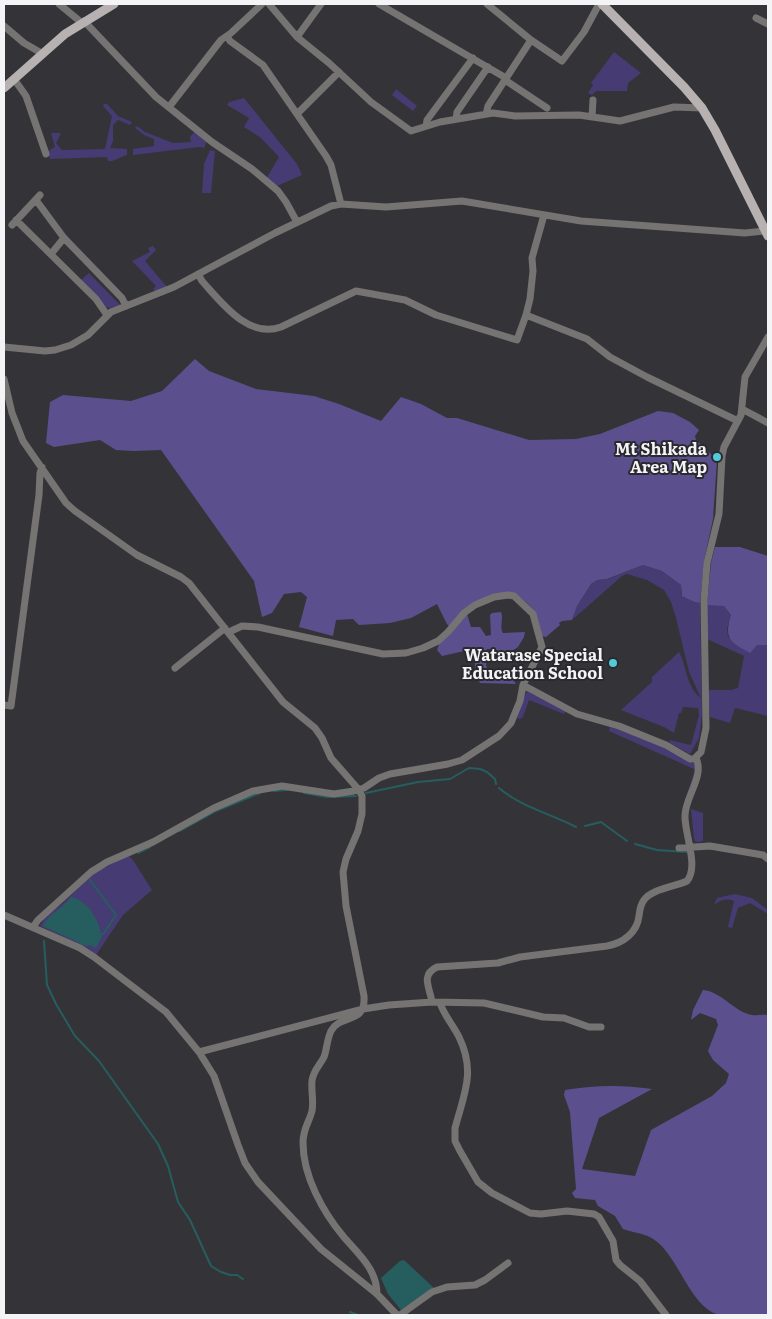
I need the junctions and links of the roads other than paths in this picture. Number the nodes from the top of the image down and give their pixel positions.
1 (59, 4) edge
2 (114, 4) edge
3 (262, 4) edge
4 (269, 4) edge
5 (321, 4) edge
6 (379, 4) edge
7 (487, 4) edge
8 (600, 4) edge
9 (756, 18) dead end
10 (83, 22) junction
11 (768, 24) edge
12 (4, 26) edge
13 (227, 36) junction
14 (297, 37) junction
15 (531, 40) junction
16 (43, 54) junction
17 (473, 58) junction
18 (488, 67) junction
19 (339, 72) junction
20 (14, 79) junction
21 (506, 79) junction
22 (4, 88) edge
23 (593, 100) dead end
24 (169, 108) junction
25 (547, 108) dead end
26 (702, 108) junction
27 (297, 114) junction
28 (486, 114) junction
29 (592, 117) junction
30 (456, 119) junction
31 (426, 126) junction
32 (46, 154) dead end
33 (341, 204) junction
34 (544, 215) junction
35 (297, 222) junction
36 (767, 233) edge
37 (64, 238) junction
38 (51, 254) junction
39 (198, 274) junction
40 (126, 306) junction
41 (107, 315) junction
42 (526, 315) junction
43 (768, 337) edge
44 (4, 347) edge
45 (4, 379) edge
46 (742, 409) junction
47 (738, 421) junction
48 (768, 423) edge
49 (42, 467) junction
50 (227, 630) junction
51 (175, 668) dead end
52 (524, 685) junction
53 (4, 706) edge
54 (696, 758) junction
55 (359, 790) junction
56 (679, 848) dead end
57 (689, 848) junction
58 (768, 859) edge
59 (4, 915) edge
60 (33, 927) junction
61 (432, 1002) junction
62 (440, 1003) junction
63 (363, 1008) junction
64 (601, 1027) dead end
65 (200, 1052) junction
66 (508, 1263) dead end
67 (377, 1294) junction
68 (398, 1315) edge
69 (666, 1315) edge

1 - 10 street
2 - 10 main road
3 - 13 street
4 - 14 street
5 - 14 street
6 - 17 street
7 - 15 street
8 - 15 street
8 - 26 main road
9 - 11 street
10 - 16 main road
10 - 24 street
12 - 16 street
13 - 24 street
13 - 27 street
14 - 19 street
15 - 21 street
16 - 20 main road
17 - 18 street
17 - 31 street
18 - 21 street
18 - 30 street
19 - 27 street
19 - 31 street
20 - 22 main road
20 - 32 street
21 - 25 street
21 - 28 street
23 - 29 street
24 - 35 street
26 - 29 street
26 - 36 main road
27 - 33 street
28 - 29 street
28 - 30 street
30 - 31 street
33 - 34 street
33 - 35 street
34 - 36 street
34 - 42 street
35 - 39 street
37 - 38 street
37 - 38 street
37 - 40 street
38 - 41 street
39 - 40 street
39 - 42 street
40 - 41 street
41 - 44 street
42 - 47 street
43 - 46 street
45 - 49 street
46 - 47 street
46 - 48 street
47 - 54 street
49 - 50 street
49 - 53 street
50 - 51 street
50 - 52 street
50 - 55 street
52 - 54 street
52 - 55 street
54 - 57 street
55 - 60 street
55 - 63 street
56 - 57 street
57 - 58 street
57 - 61 street
59 - 60 street
60 - 65 street
61 - 62 street
61 - 63 street
62 - 64 street
62 - 69 street
63 - 65 street
63 - 67 street
65 - 67 street
66 - 68 street
67 - 68 street

